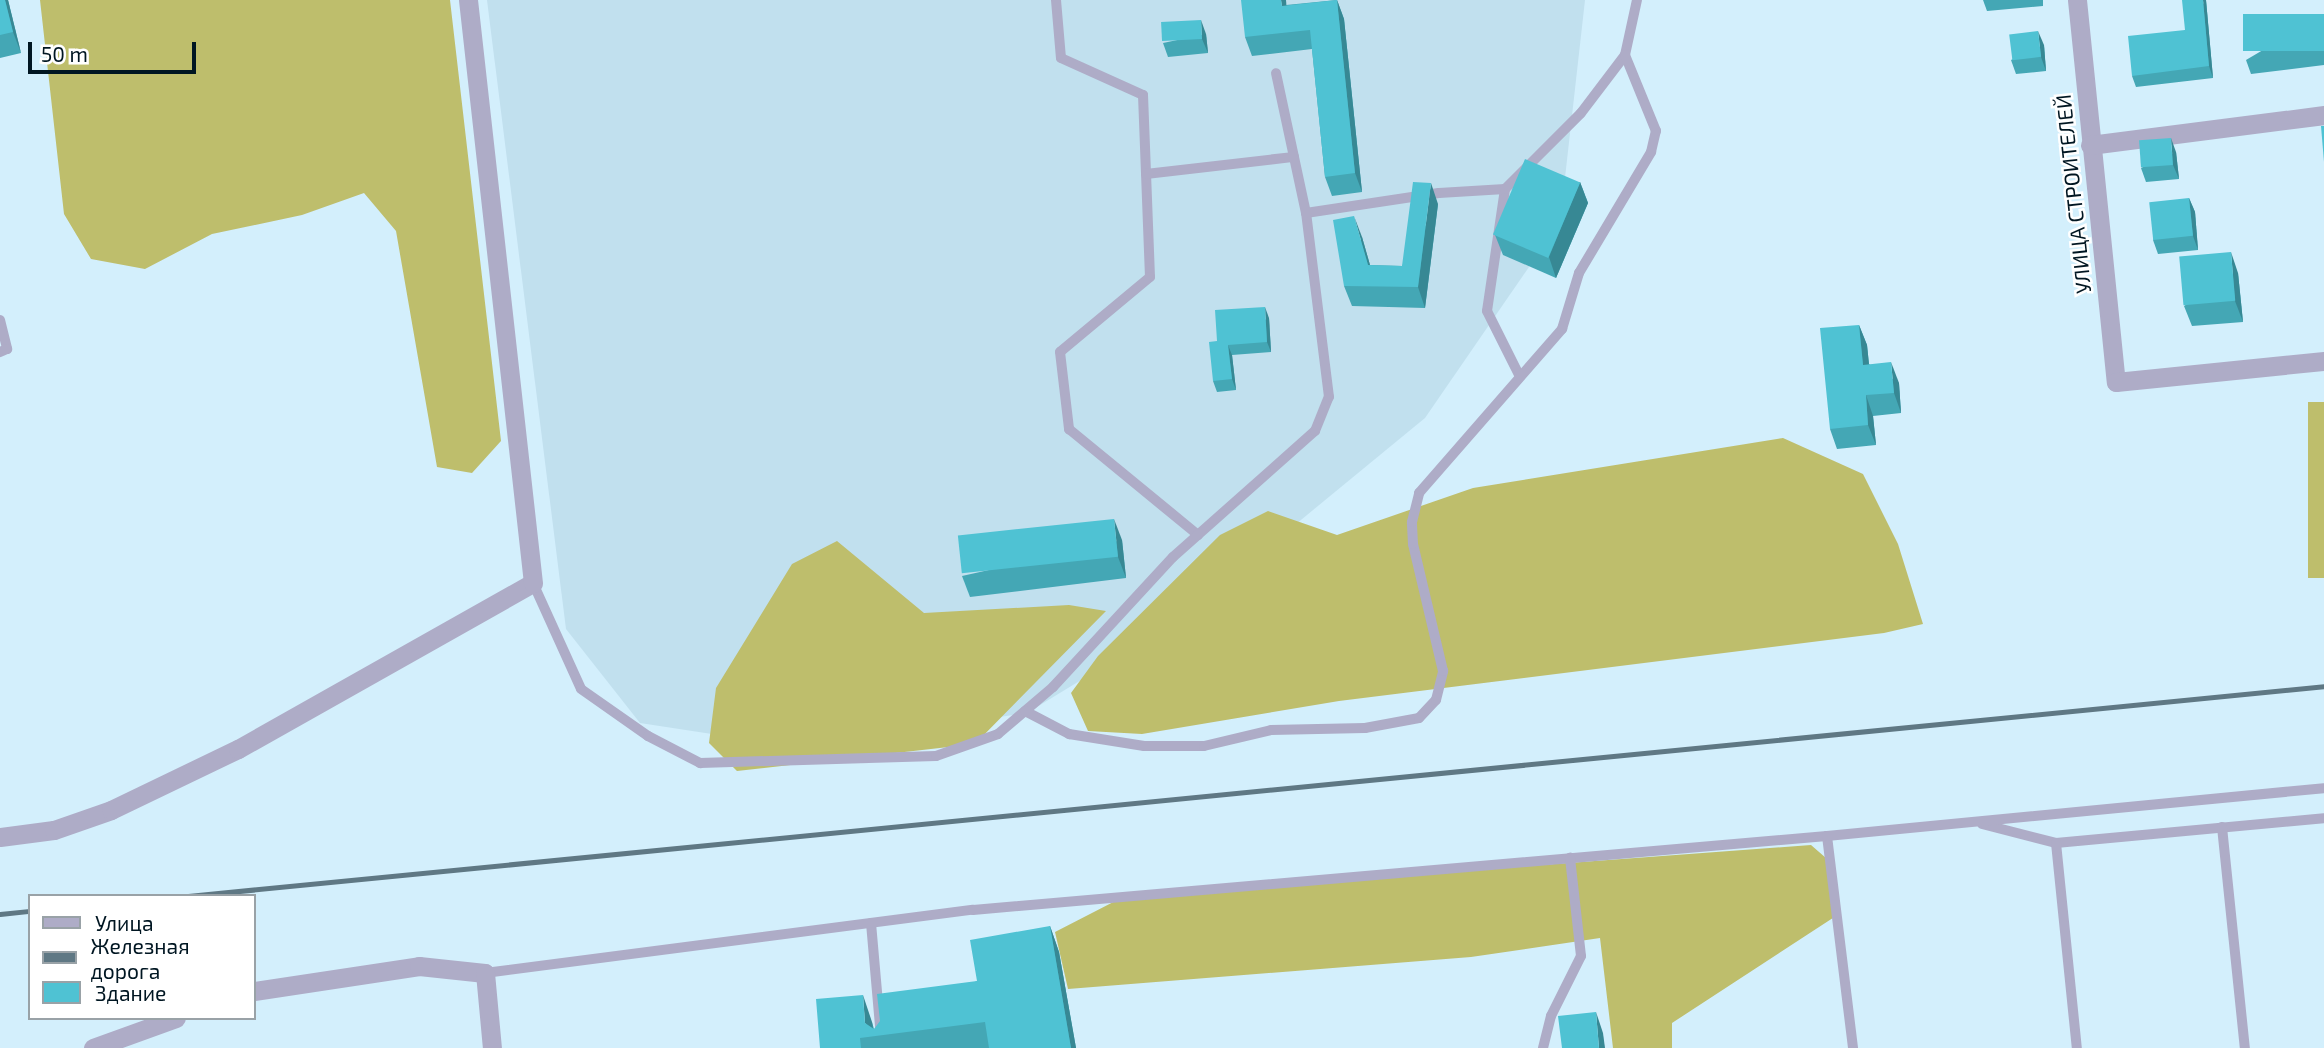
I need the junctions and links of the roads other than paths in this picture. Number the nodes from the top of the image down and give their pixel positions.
1 (468, 0) edge
2 (1056, 0) edge
3 (1637, 0) edge
4 (2077, 0) edge
5 (1625, 55) junction
6 (1276, 73) dead end
7 (2324, 115) edge
8 (2090, 145) junction
9 (1294, 157) junction
10 (1146, 174) junction
11 (1505, 189) junction
12 (1306, 213) junction
13 (0, 320) edge
14 (0, 352) edge
15 (2324, 360) edge
16 (1519, 375) junction
17 (1198, 535) junction
18 (533, 583) junction
19 (1024, 711) junction
20 (2324, 788) edge
21 (2324, 818) edge
22 (1972, 822) junction
23 (2222, 827) junction
24 (1827, 836) junction
25 (0, 837) edge
26 (2056, 843) junction
27 (1570, 858) junction
28 (871, 923) junction
29 (485, 973) junction
30 (256, 991) edge
31 (170, 1020) edge
32 (93, 1048) edge
33 (492, 1048) edge
34 (882, 1048) edge
35 (1543, 1048) edge
36 (1853, 1048) edge
37 (2077, 1048) edge
38 (2245, 1048) edge

1 - 18 street
2 - 10 lane
3 - 5 lane
4 - 8 street, УЛИЦА СТРОИТЕЛЕЙ
5 - 11 lane
5 - 16 lane
6 - 9 lane
7 - 8 street
8 - 15 street, УЛИЦА СТРОИТЕЛЕЙ
9 - 10 lane
9 - 12 lane
10 - 17 lane
11 - 12 lane
11 - 16 lane
12 - 17 lane
13 - 14 lane
16 - 19 lane
17 - 19 lane
18 - 19 lane
18 - 25 street
20 - 22 lane
21 - 23 lane
22 - 24 lane
22 - 26 lane
23 - 26 lane
23 - 38 lane
24 - 27 lane
24 - 36 lane
26 - 37 lane
27 - 28 lane
27 - 35 lane
28 - 29 lane
28 - 34 lane
29 - 30 street
29 - 33 street
31 - 32 street

